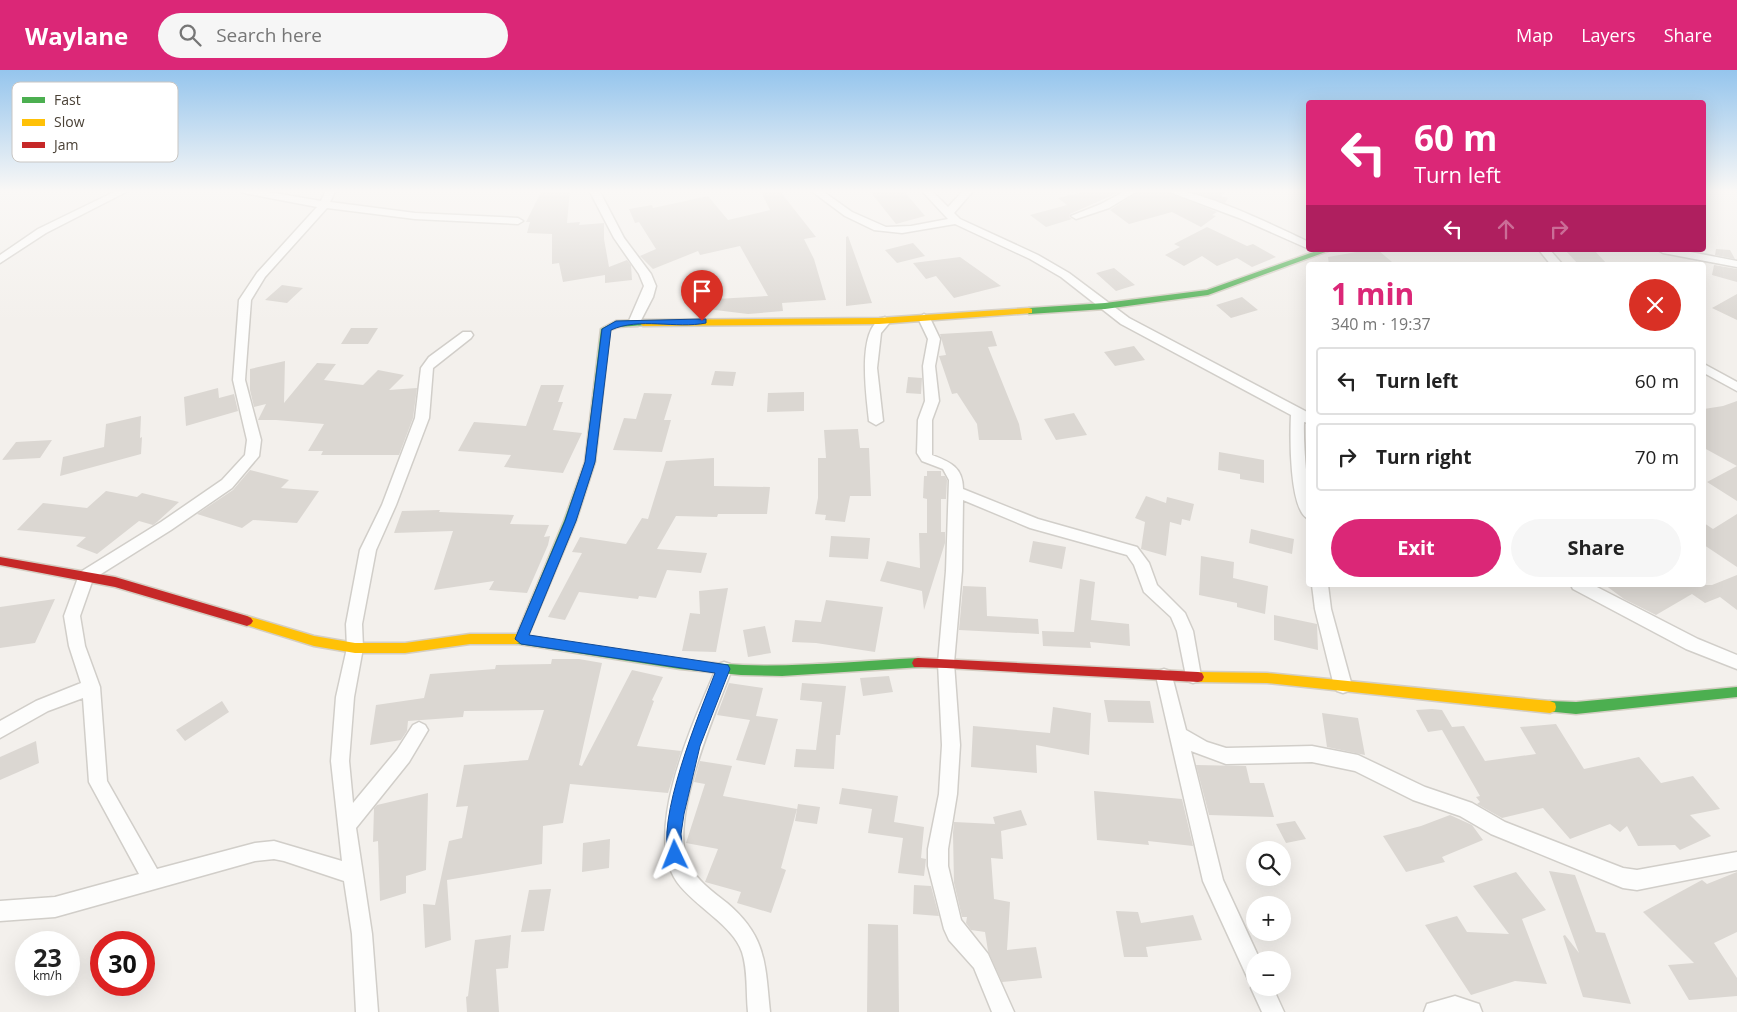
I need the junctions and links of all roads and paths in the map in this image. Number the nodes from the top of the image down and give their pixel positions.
1 (38, 234) edge
2 (297, 234) edge
3 (616, 234) edge
4 (988, 234) edge
5 (1283, 234) edge
6 (1306, 245) edge
7 (1318, 252) edge
8 (1546, 252) edge
9 (1674, 252) edge
10 (0, 260) edge
11 (1554, 262) edge
12 (1737, 264) edge
13 (1105, 306) junction
14 (924, 318) junction
15 (885, 321) junction
16 (856, 322) junction
17 (634, 323) junction
18 (875, 333) junction
19 (467, 335) dead end
20 (1706, 369) edge
21 (1737, 388) edge
22 (1303, 415) edge
23 (876, 421) dead end
24 (956, 492) junction
25 (1306, 506) edge
26 (0, 561) edge
27 (87, 575) junction
28 (1320, 587) edge
29 (1583, 587) edge
30 (521, 639) junction
31 (355, 648) junction
32 (1737, 662) edge
33 (946, 663) junction
34 (724, 669) junction
35 (1164, 676) junction
36 (1193, 676) junction
37 (91, 686) junction
38 (1343, 686) junction
39 (1737, 692) edge
40 (0, 730) edge
41 (419, 730) dead end
42 (1179, 735) junction
43 (346, 826) junction
44 (1737, 861) edge
45 (353, 874) junction
46 (152, 879) junction
47 (0, 911) edge
48 (1246, 952) edge
49 (1266, 996) edge
50 (367, 1011) edge
51 (758, 1012) edge
52 (1003, 1012) edge
53 (1273, 1012) edge
54 (1435, 1012) edge
55 (1471, 1012) edge

1 - 10 street
2 - 27 street
3 - 17 street
4 - 13 street
5 - 6 street
7 - 13 street
8 - 11 street
9 - 12 street
13 - 14 street
13 - 22 street
14 - 15 street
14 - 24 street
15 - 16 street
15 - 18 street
16 - 17 street
16 - 18 street
17 - 30 street
18 - 23 street
19 - 31 street
20 - 21 street
22 - 25 street
24 - 33 street
24 - 36 street
26 - 27 street
27 - 31 street
27 - 37 street
28 - 38 street
29 - 32 street
30 - 31 street
30 - 34 street
31 - 43 street
33 - 34 street
33 - 35 street
33 - 52 street
34 - 51 street
35 - 36 street
35 - 42 street
36 - 38 street
37 - 40 street
37 - 46 street
38 - 39 street
41 - 43 street
42 - 44 street
42 - 48 street
43 - 45 street
45 - 46 street
45 - 50 street
46 - 47 street
49 - 53 street
54 - 55 street

